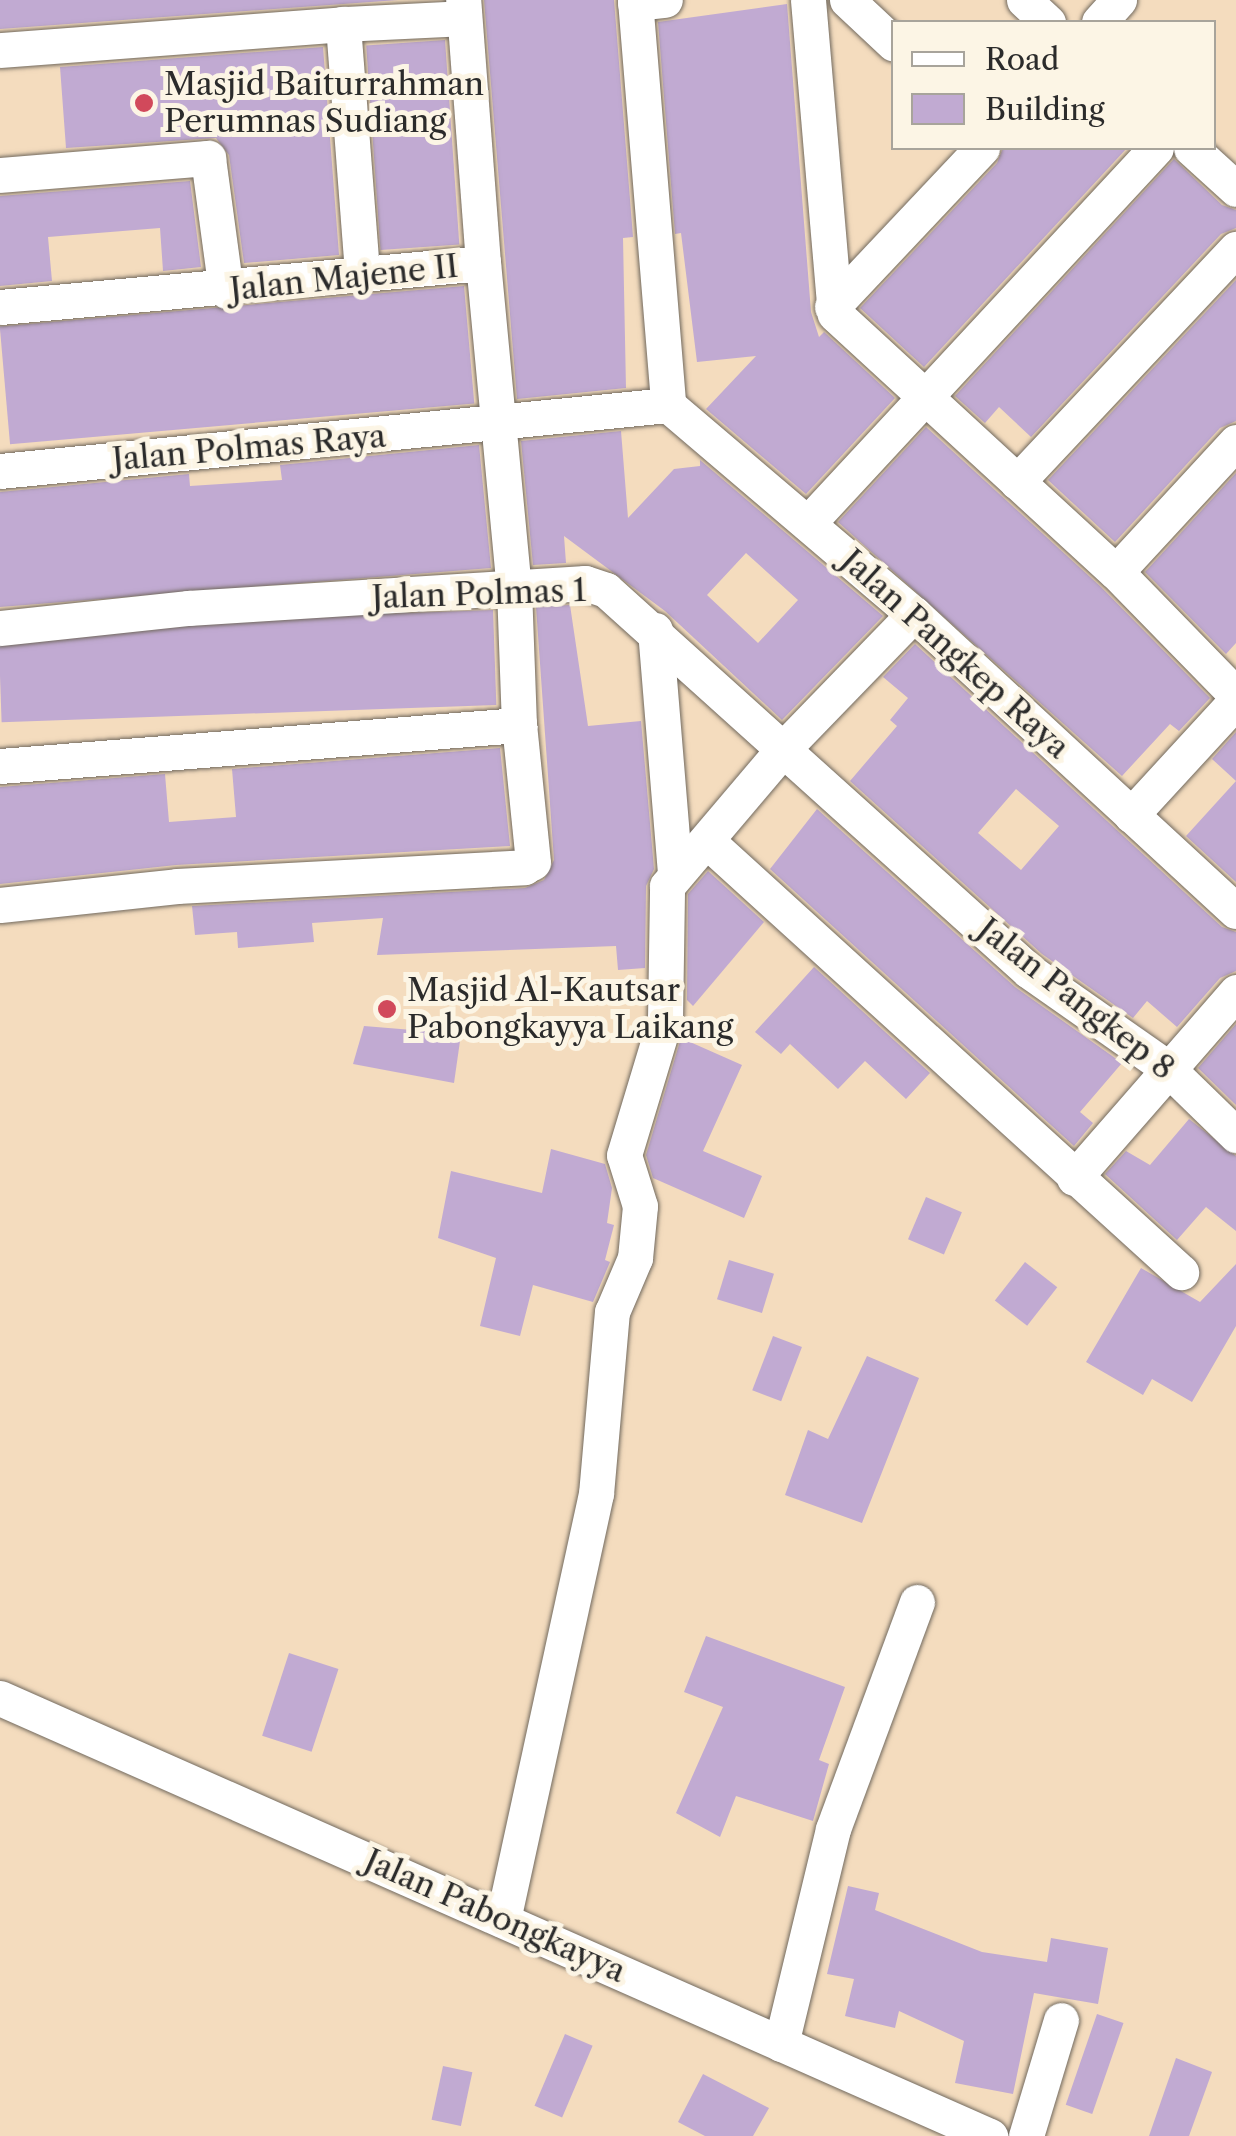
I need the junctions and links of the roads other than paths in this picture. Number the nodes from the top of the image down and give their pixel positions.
1 (808, 0) edge
2 (847, 0) edge
3 (1024, 0) edge
4 (1119, 0) edge
5 (645, 1) edge
6 (464, 9) edge
7 (1046, 20) edge
8 (1101, 20) edge
9 (344, 24) junction
10 (891, 41) edge
11 (0, 50) edge
12 (980, 150) edge
13 (1154, 150) edge
14 (1193, 150) edge
15 (0, 175) edge
16 (1236, 189) edge
17 (1236, 248) edge
18 (483, 264) junction
19 (362, 272) junction
20 (226, 291) junction
21 (0, 307) edge
22 (832, 307) junction
23 (924, 400) junction
24 (668, 405) junction
25 (498, 425) junction
26 (1236, 442) edge
27 (0, 470) edge
28 (1017, 482) junction
29 (809, 522) junction
30 (1116, 572) junction
31 (514, 590) junction
32 (914, 614) junction
33 (0, 628) edge
34 (654, 630) junction
35 (1236, 698) edge
36 (518, 726) junction
37 (783, 749) junction
38 (0, 766) edge
39 (1131, 815) junction
40 (707, 841) junction
41 (914, 865) joint
42 (675, 871) junction
43 (0, 905) edge
44 (1236, 911) edge
45 (1236, 992) edge
46 (1166, 1067) junction
47 (1236, 1134) edge
48 (1074, 1178) junction
49 (1181, 1272) dead end
50 (917, 1602) dead end
51 (0, 1698) edge
52 (503, 1920) junction
53 (1061, 2020) dead end
54 (781, 2044) junction
55 (990, 2136) edge
56 (1026, 2136) edge

1 - 22 street
2 - 10 street
3 - 7 street
4 - 8 street
5 - 24 street
6 - 9 street
6 - 18 street, Jalan Majene II
9 - 11 street
9 - 19 street
12 - 22 street
13 - 23 street
14 - 16 street
15 - 20 street
17 - 28 street
18 - 19 street, Jalan Majene II
18 - 25 street
19 - 20 street, Jalan Majene II
20 - 21 street, Jalan Majene II
22 - 23 street
23 - 28 street
23 - 29 street
24 - 25 street, Jalan Polmas Raya
24 - 29 street, Jalan Pangkep Raya
25 - 27 street, Jalan Polmas Raya
25 - 31 street
26 - 30 street
28 - 30 street
29 - 32 street, Jalan Pangkep Raya
30 - 35 street
31 - 33 street, Jalan Polmas 1
31 - 34 street, Jalan Polmas 1
31 - 36 street
32 - 37 street
32 - 39 street, Jalan Pangkep Raya
34 - 37 street, Jalan Polmas 1
34 - 42 street
35 - 39 street
36 - 38 street
36 - 43 street
37 - 40 street
37 - 41 street, Jalan Polmas 1
39 - 44 street, Jalan Pangkep Raya
40 - 42 street
40 - 48 street
41 - 46 street, Jalan Pangkep 8
42 - 52 street
45 - 46 street
46 - 47 street, Jalan Pangkep 8
46 - 48 street
48 - 49 street
50 - 54 street
51 - 52 street, Jalan Pabongkayya
52 - 54 street, Jalan Pabongkayya
53 - 56 street
54 - 55 street, Jalan Pabongkayya

